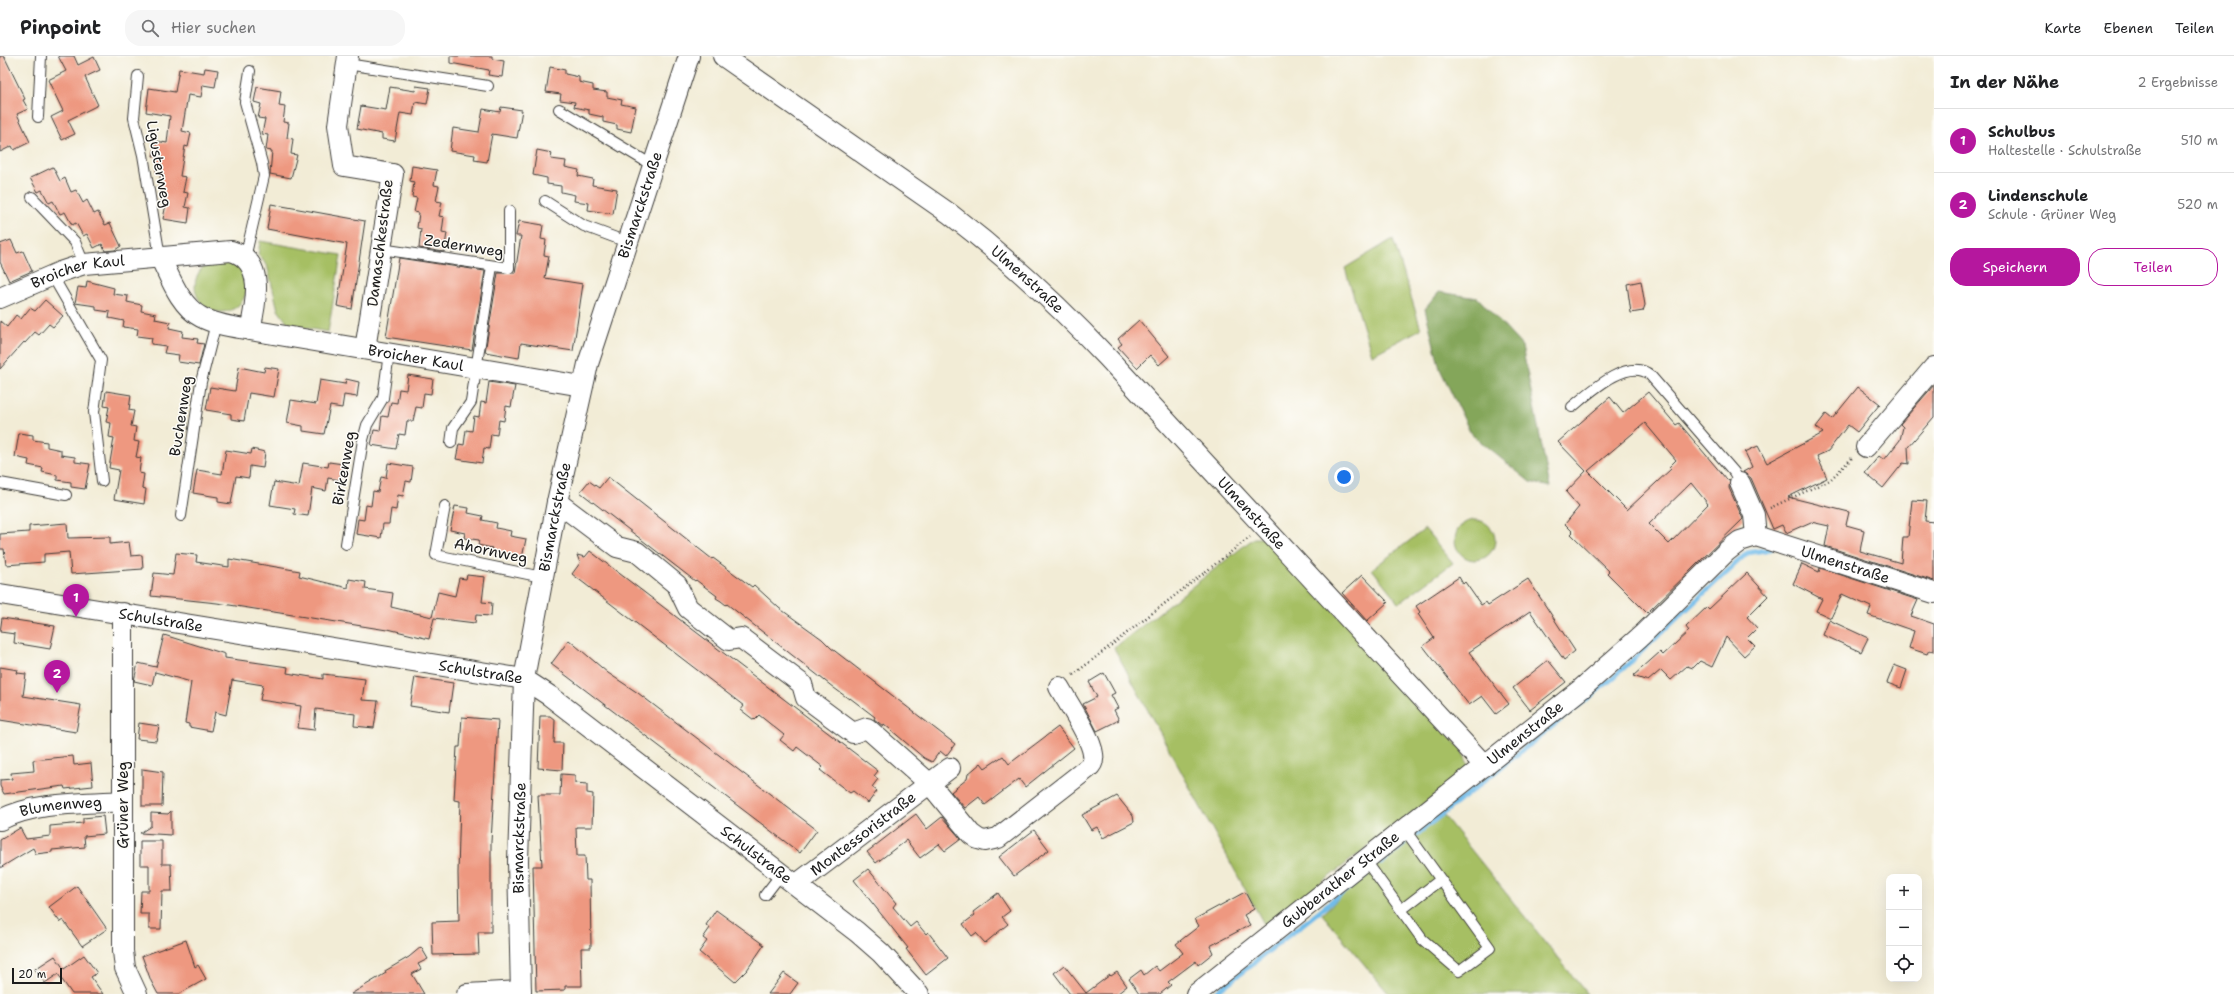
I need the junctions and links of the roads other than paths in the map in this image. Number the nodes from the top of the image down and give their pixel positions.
1 (41, 56) edge
2 (689, 56) edge
3 (723, 56) edge
4 (347, 60) edge
5 (250, 71) dead end
6 (138, 76) dead end
7 (488, 86) dead end
8 (559, 109) dead end
9 (38, 116) dead end
10 (652, 165) junction
11 (32, 197) dead end
12 (545, 201) dead end
13 (510, 211) dead end
14 (627, 242) junction
15 (381, 249) junction
16 (160, 256) junction
17 (245, 258) junction
18 (84, 264) junction
19 (492, 266) junction
20 (52, 275) junction
21 (1, 295) edge
22 (216, 323) junction
23 (250, 330) junction
24 (365, 349) junction
25 (389, 353) junction
26 (476, 367) junction
27 (1934, 367) edge
28 (582, 386) junction
29 (1572, 407) dead end
30 (451, 443) dead end
31 (1866, 447) road end
32 (102, 481) dead end
33 (1740, 483) joint
34 (0, 484) edge
35 (66, 495) dead end
36 (556, 502) junction
37 (445, 506) dead end
38 (181, 516) dead end
39 (1756, 536) junction
40 (346, 544) dead end
41 (542, 577) junction
42 (1934, 593) edge
43 (0, 594) edge
44 (123, 613) junction
45 (524, 679) junction
46 (1059, 687) road end
47 (1485, 766) junction
48 (950, 768) dead end
49 (930, 784) junction
50 (123, 801) junction
51 (0, 820) edge
52 (1404, 830) junction
53 (1366, 860) junction
54 (789, 878) junction
55 (1440, 880) junction
56 (765, 895) dead end
57 (1401, 910) junction
58 (909, 990) edge
59 (521, 992) edge
60 (137, 994) edge
61 (468, 994) edge
62 (1196, 994) edge

1 - 9 lane
2 - 10 street, Bismarckstraße
3 - 47 street, Ulmenstraße
4 - 7 lane
4 - 15 street, Damaschkestraße
5 - 17 lane
6 - 16 lane, Ligusterweg
8 - 10 lane
10 - 14 street, Bismarckstraße
11 - 18 lane
12 - 14 lane
13 - 19 lane, Zedernweg
14 - 28 street, Bismarckstraße
15 - 19 lane, Zedernweg
15 - 24 street, Damaschkestraße
16 - 17 street, Broicher Kaul
16 - 18 street, Broicher Kaul
16 - 22 street, Broicher Kaul
17 - 23 street
18 - 20 street, Broicher Kaul
19 - 26 lane
20 - 21 street, Broicher Kaul
20 - 32 lane
22 - 23 street, Broicher Kaul
22 - 38 lane, Buchenweg
23 - 24 street, Broicher Kaul
24 - 25 street, Broicher Kaul
25 - 26 street, Broicher Kaul
25 - 40 lane, Birkenweg
26 - 28 street, Broicher Kaul
26 - 30 lane
27 - 31 street
28 - 36 street, Bismarckstraße
29 - 33 lane
33 - 39 street
34 - 35 lane
36 - 41 street, Bismarckstraße
36 - 49 street
37 - 41 lane, Ahornweg
39 - 42 street, Ulmenstraße
39 - 47 street, Ulmenstraße
41 - 45 street, Bismarckstraße
43 - 44 street, Schulstraße
44 - 45 street, Schulstraße
44 - 50 street, Grüner Weg
45 - 54 street, Schulstraße
45 - 59 street, Bismarckstraße
46 - 49 street, Montessoristraße
47 - 52 street, Gubberather Straße
48 - 49 street, Montessoristraße
49 - 54 street, Montessoristraße
50 - 51 street, Blumenweg
50 - 60 street, Grüner Weg
52 - 53 street, Gubberather Straße
52 - 55 lane
53 - 57 lane
53 - 62 street, Gubberather Straße
54 - 56 lane
54 - 58 street, Schulstraße
55 - 57 lane
55 - 57 lane
59 - 61 street

